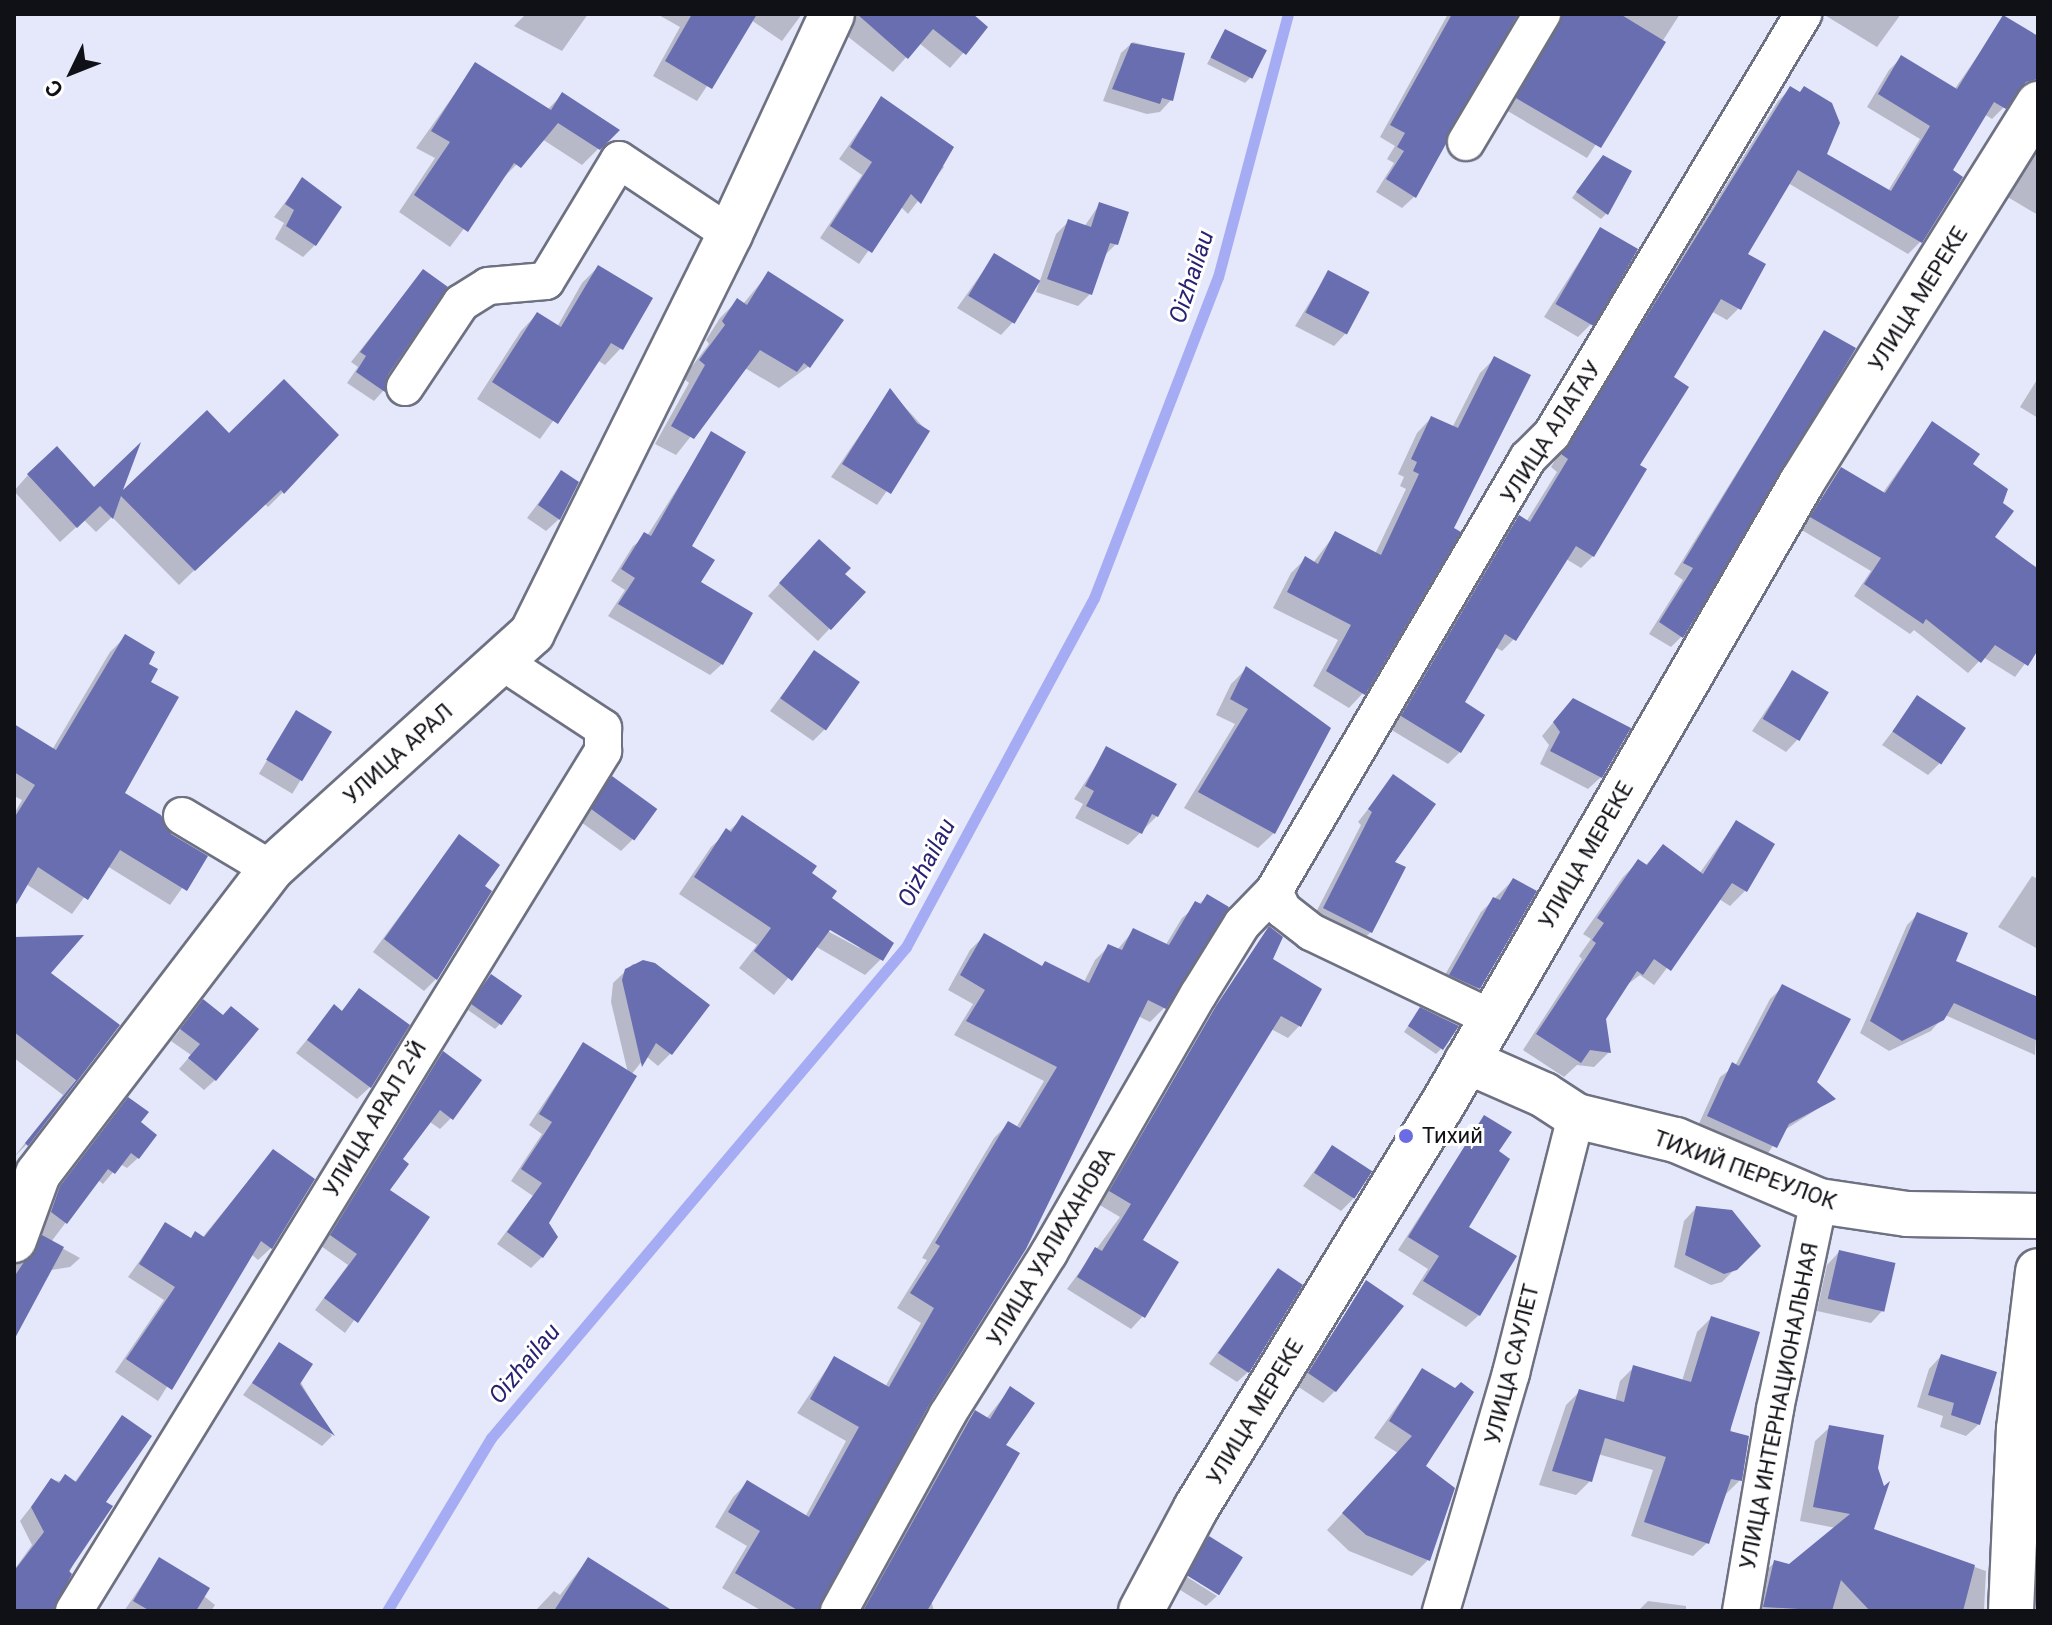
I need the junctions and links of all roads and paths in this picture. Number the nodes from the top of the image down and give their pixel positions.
1 (832, 14) edge
2 (1542, 14) edge
3 (1803, 14) edge
4 (2038, 104) edge
5 (1466, 142) dead end
6 (730, 234) junction
7 (405, 387) dead end
8 (501, 661) junction
9 (182, 816) dead end
10 (271, 869) junction
11 (1274, 891) junction
12 (1491, 1018) junction
13 (1467, 1061) junction
14 (1576, 1116) junction
15 (1819, 1201) junction
16 (2038, 1216) edge
17 (14, 1240) edge
18 (2038, 1271) edge
19 (74, 1611) edge
20 (839, 1611) edge
21 (1141, 1611) edge
22 (1441, 1611) edge
23 (1741, 1611) edge
24 (2011, 1611) edge

1 - 6 street, УЛИЦА АРАЛ
2 - 5 street
3 - 11 street, УЛИЦА АЛАТАУ
4 - 12 street, УЛИЦА МЕРЕКЕ
6 - 7 street
6 - 8 street, УЛИЦА АРАЛ
8 - 10 street, УЛИЦА АРАЛ
8 - 19 street, УЛИЦА АРАЛ 2-Й
9 - 10 street
10 - 17 street, УЛИЦА АРАЛ
11 - 12 street
11 - 20 street, УЛИЦА УАЛИХАНОВА
12 - 13 street, УЛИЦА МЕРЕКЕ
13 - 14 street, ТИХИЙ ПЕРЕУЛОК
13 - 21 street, УЛИЦА МЕРЕКЕ
14 - 15 street, ТИХИЙ ПЕРЕУЛОК
14 - 22 street, УЛИЦА САУЛЕТ
15 - 16 street, ТИХИЙ ПЕРЕУЛОК
15 - 23 street, УЛИЦА ИНТЕРНАЦИОНАЛЬНАЯ
18 - 24 street

